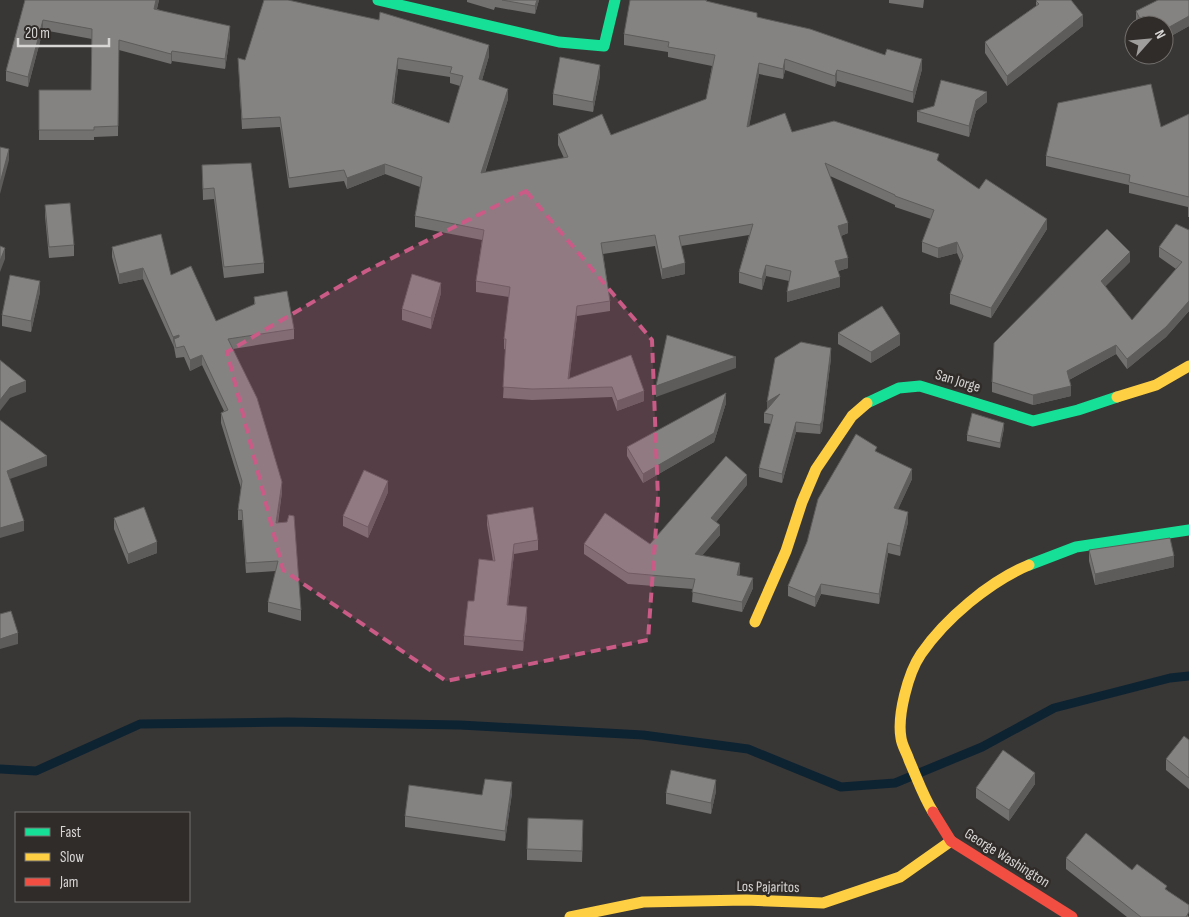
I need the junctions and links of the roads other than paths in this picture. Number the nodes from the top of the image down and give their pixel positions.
1 (378, 0) edge
2 (615, 0) edge
3 (1189, 366) edge
4 (1189, 530) edge
5 (754, 622) dead end
6 (951, 840) junction
7 (570, 917) edge
8 (1072, 917) edge

1 - 2 street
3 - 5 street, San Jorge
4 - 6 street, George Washington
6 - 7 street, Los Pajaritos
6 - 8 street, George Washington

